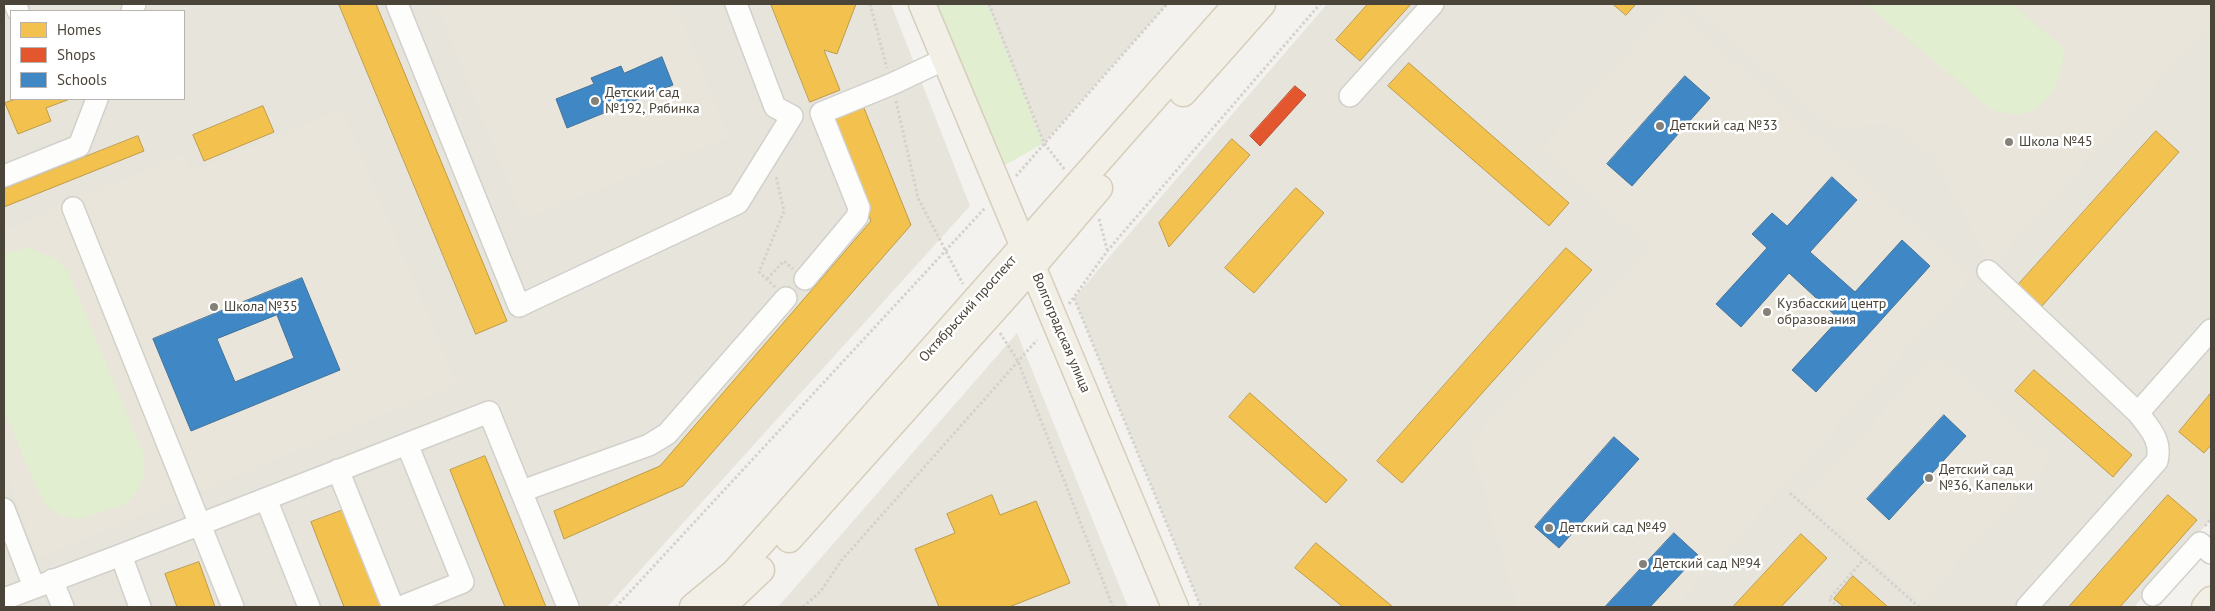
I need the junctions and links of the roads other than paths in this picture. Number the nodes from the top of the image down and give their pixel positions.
1 (397, 4) edge
2 (736, 4) edge
3 (922, 4) edge
4 (1237, 4) edge
5 (1262, 4) edge
6 (1434, 4) edge
7 (945, 59) junction
8 (1350, 96) dead end
9 (97, 100) edge
10 (821, 113) junction
11 (792, 116) junction
12 (4, 176) edge
13 (73, 208) dead end
14 (1028, 257) junction
15 (1988, 271) dead end
16 (804, 280) road end
17 (786, 298) road end
18 (2211, 330) edge
19 (2138, 414) junction
20 (407, 444) junction
21 (338, 470) junction
22 (522, 491) junction
23 (266, 499) junction
24 (4, 509) edge
25 (198, 525) junction
26 (2211, 553) edge
27 (121, 555) junction
28 (43, 583) junction
29 (2153, 595) dead end
30 (4, 599) edge
31 (2211, 600) edge
32 (63, 607) edge
33 (140, 607) edge
34 (233, 607) edge
35 (309, 607) edge
36 (393, 607) edge
37 (401, 607) edge
38 (568, 607) edge
39 (693, 607) edge
40 (722, 607) edge
41 (1175, 607) edge
42 (2027, 607) edge
43 (2205, 607) edge

1 - 11 lane
2 - 11 lane
3 - 7 main road, Волгоградская улица
4 - 14 main road, Октябрьский проспект
5 - 14 main road, Октябрьский проспект
6 - 8 lane
7 - 10 lane
7 - 14 main road, Волгоградская улица
9 - 12 lane
10 - 11 lane
10 - 16 lane
13 - 25 lane
14 - 39 main road, Октябрьский проспект
14 - 40 main road, Октябрьский проспект
14 - 41 main road, Волгоградская улица
15 - 19 lane
17 - 22 lane
18 - 19 lane
19 - 42 lane
20 - 21 lane
20 - 22 lane
20 - 37 lane
21 - 23 lane
21 - 36 lane
22 - 38 lane
23 - 25 lane
23 - 35 lane
24 - 28 lane
25 - 27 lane
25 - 34 lane
26 - 29 lane
27 - 28 lane
27 - 33 lane
28 - 30 lane
28 - 32 lane
31 - 43 main road

